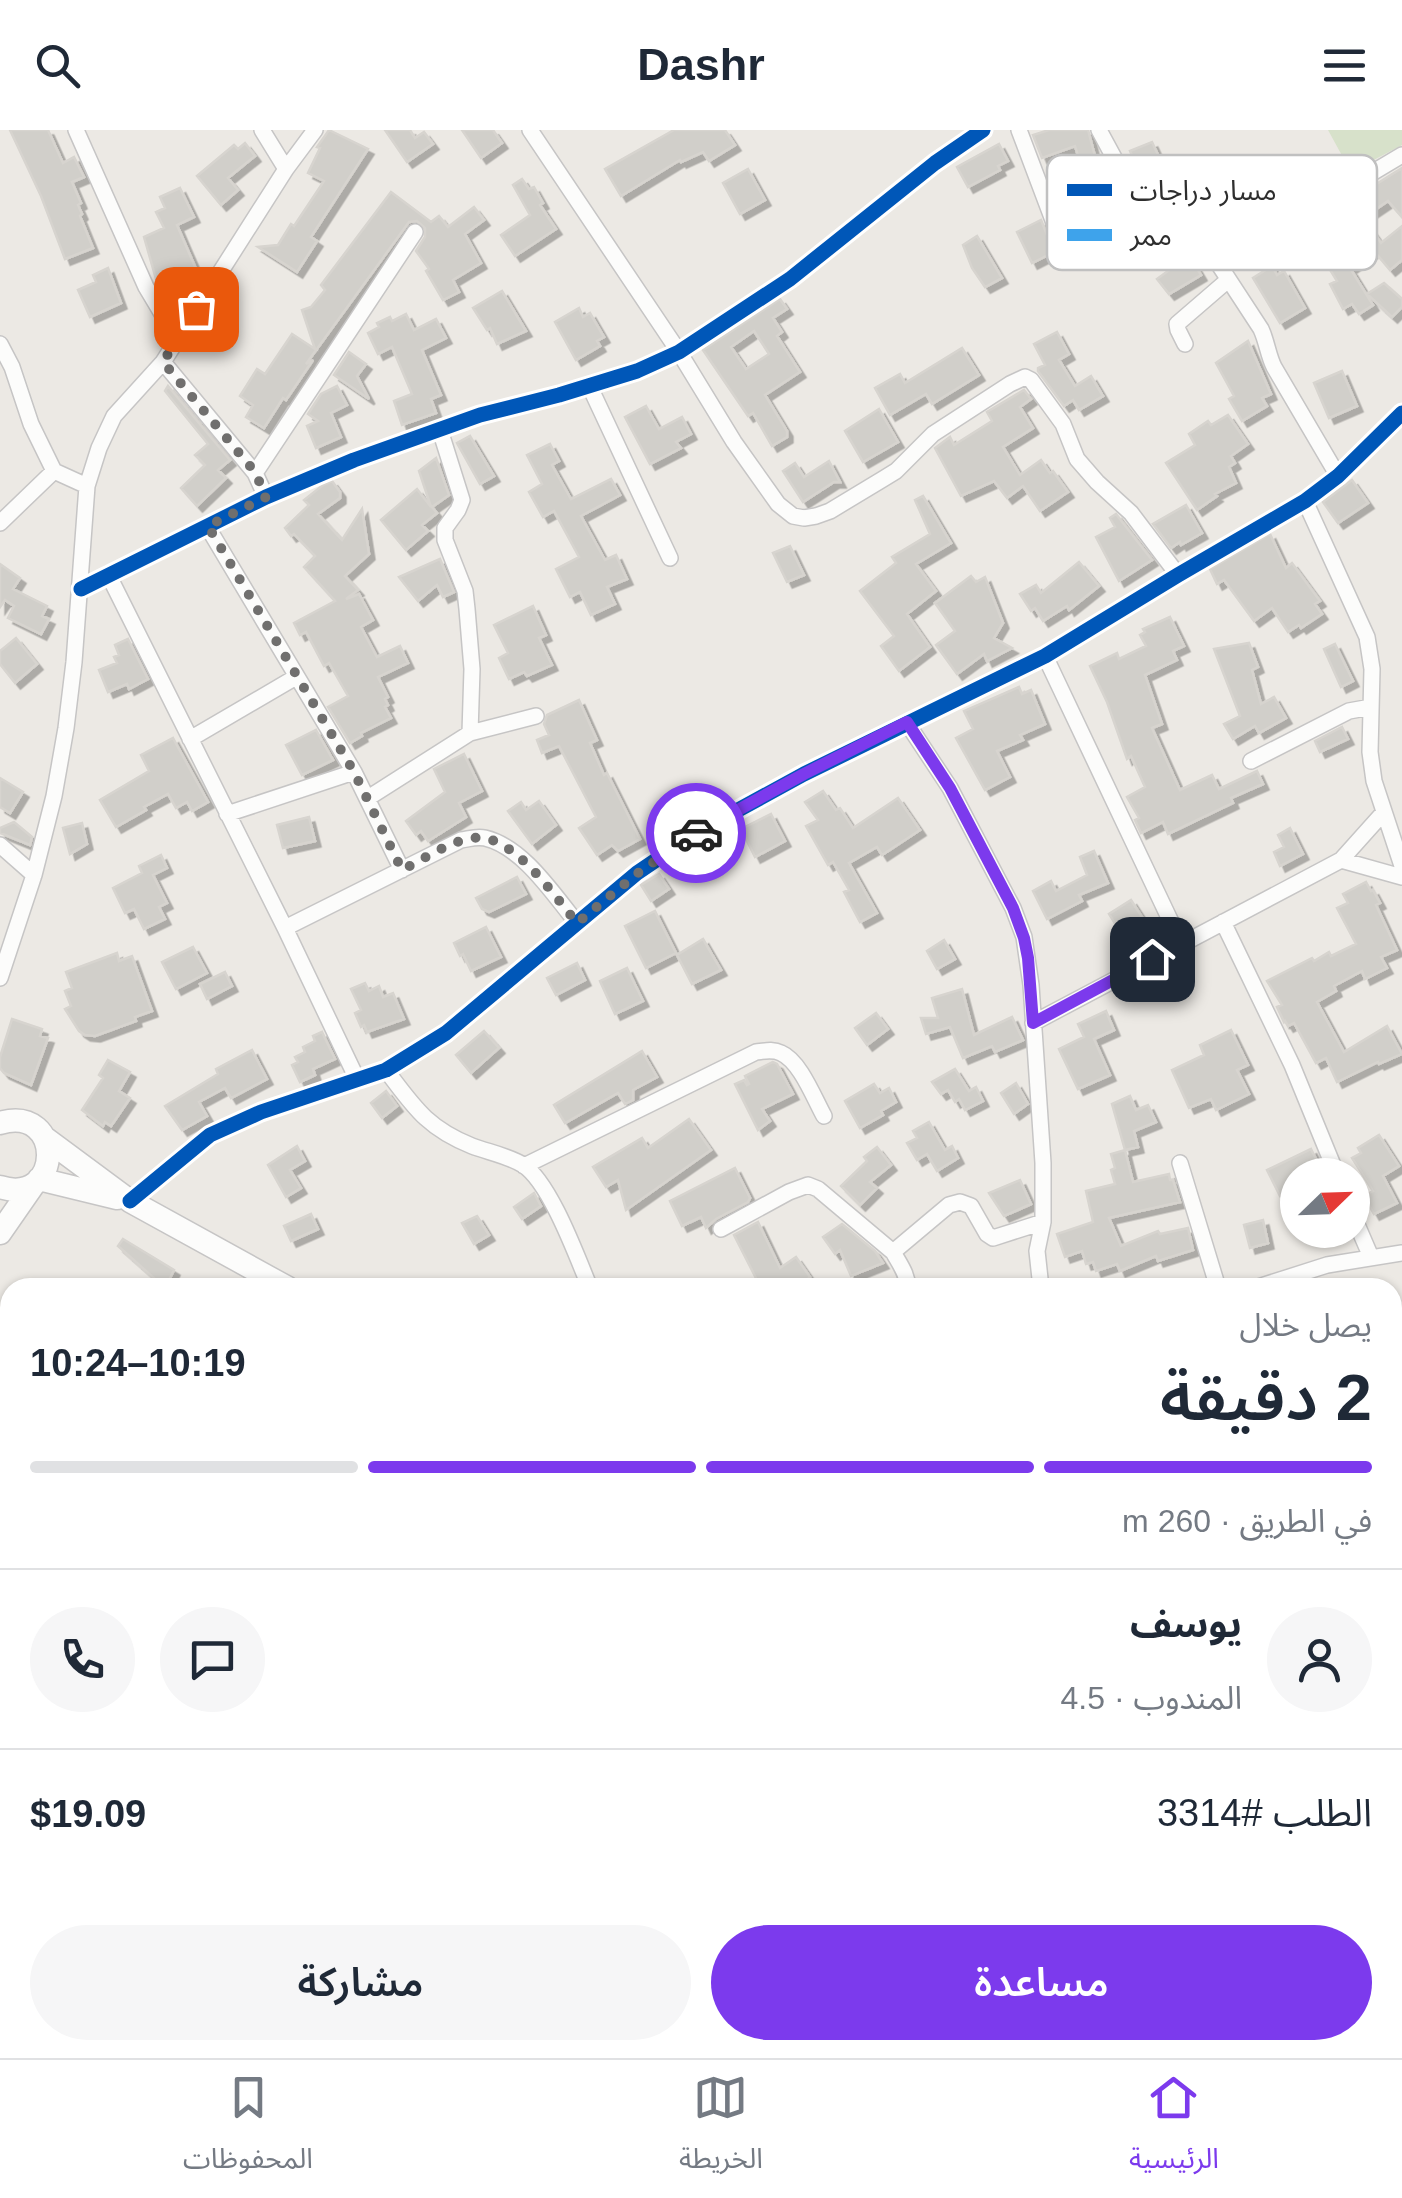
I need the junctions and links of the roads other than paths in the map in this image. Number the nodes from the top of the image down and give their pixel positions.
1 (76, 130) edge
2 (262, 130) edge
3 (315, 130) edge
4 (530, 130) edge
5 (983, 130) edge
6 (1019, 130) edge
7 (1099, 130) edge
8 (1402, 154) edge
9 (1112, 155) edge
10 (286, 169) junction
11 (1377, 169) edge
12 (1047, 204) edge
13 (415, 232) dead end
14 (1222, 270) edge
15 (1228, 280) junction
16 (177, 339) junction
17 (0, 344) edge
18 (1185, 344) dead end
19 (679, 352) junction
20 (163, 362) junction
21 (589, 385) junction
22 (1402, 413) edge
23 (440, 430) junction
24 (54, 470) junction
25 (255, 472) junction
26 (1338, 476) junction
27 (87, 486) junction
28 (266, 497) junction
29 (1305, 502) junction
30 (0, 523) edge
31 (208, 526) junction
32 (670, 558) dead end
33 (108, 574) junction
34 (1178, 574) junction
35 (81, 589) junction
36 (1046, 656) junction
37 (296, 677) junction
38 (1371, 707) junction
39 (536, 716) dead end
40 (907, 722) junction
41 (470, 734) junction
42 (190, 739) junction
43 (1251, 761) dead end
44 (354, 772) junction
45 (368, 798) junction
46 (1384, 812) junction
47 (227, 814) junction
48 (0, 845) edge
49 (1342, 860) junction
50 (1402, 866) edge
51 (402, 870) junction
52 (34, 875) junction
53 (1402, 877) edge
54 (1223, 922) junction
55 (577, 923) junction
56 (285, 928) junction
57 (1181, 943) junction
58 (0, 978) edge
59 (1033, 1023) junction
60 (386, 1070) junction
61 (358, 1081) junction
62 (824, 1116) dead end
63 (1, 1121) edge
64 (45, 1138) junction
65 (1329, 1158) edge
66 (1180, 1163) dead end
67 (524, 1166) junction
68 (37, 1182) junction
69 (0, 1187) edge
70 (130, 1201) junction
71 (1043, 1222) junction
72 (721, 1230) dead end
73 (0, 1233) edge
74 (1367, 1248) edge
75 (893, 1252) junction
76 (1402, 1253) edge
77 (1371, 1257) junction
78 (270, 1278) edge
79 (586, 1278) edge
80 (906, 1278) edge
81 (1040, 1278) edge
82 (1215, 1278) edge
83 (1286, 1278) edge

1 - 16 street
2 - 10 street
3 - 10 street
4 - 19 street
5 - 19 street
6 - 12 street
7 - 9 street
8 - 11 street
10 - 16 street
13 - 25 street
14 - 15 street
15 - 18 street
15 - 26 street
16 - 20 street
17 - 24 street
19 - 21 street
19 - 34 street
20 - 25 street
20 - 27 street
21 - 23 street
21 - 32 street
22 - 26 street
23 - 28 street
23 - 41 street
24 - 27 street
24 - 30 street
25 - 28 street
26 - 29 street
27 - 35 street
28 - 31 street
29 - 34 street
29 - 38 street
31 - 33 street
31 - 37 street
33 - 35 street
33 - 42 street
34 - 36 street
35 - 52 street
36 - 40 street
36 - 57 street
37 - 42 street
37 - 44 street
38 - 43 street
38 - 46 street
39 - 41 street
40 - 55 street
40 - 59 street
41 - 45 street
42 - 47 street
44 - 45 street
44 - 47 street
45 - 51 street
46 - 49 street
46 - 50 street
47 - 56 street
48 - 52 street
49 - 53 street
49 - 54 street
51 - 55 street
51 - 56 street
52 - 58 street
54 - 57 street
54 - 65 street
55 - 60 street
56 - 61 street
57 - 59 street
59 - 71 street
60 - 61 street
60 - 67 street
61 - 70 street
62 - 67 street
63 - 64 main road
64 - 68 main road
64 - 70 main road
66 - 82 street
67 - 79 street
68 - 69 main road
68 - 70 main road
68 - 73 main road
70 - 78 main road
71 - 75 street
71 - 81 street
72 - 75 street
74 - 77 street
75 - 80 street
76 - 77 street
77 - 83 street

